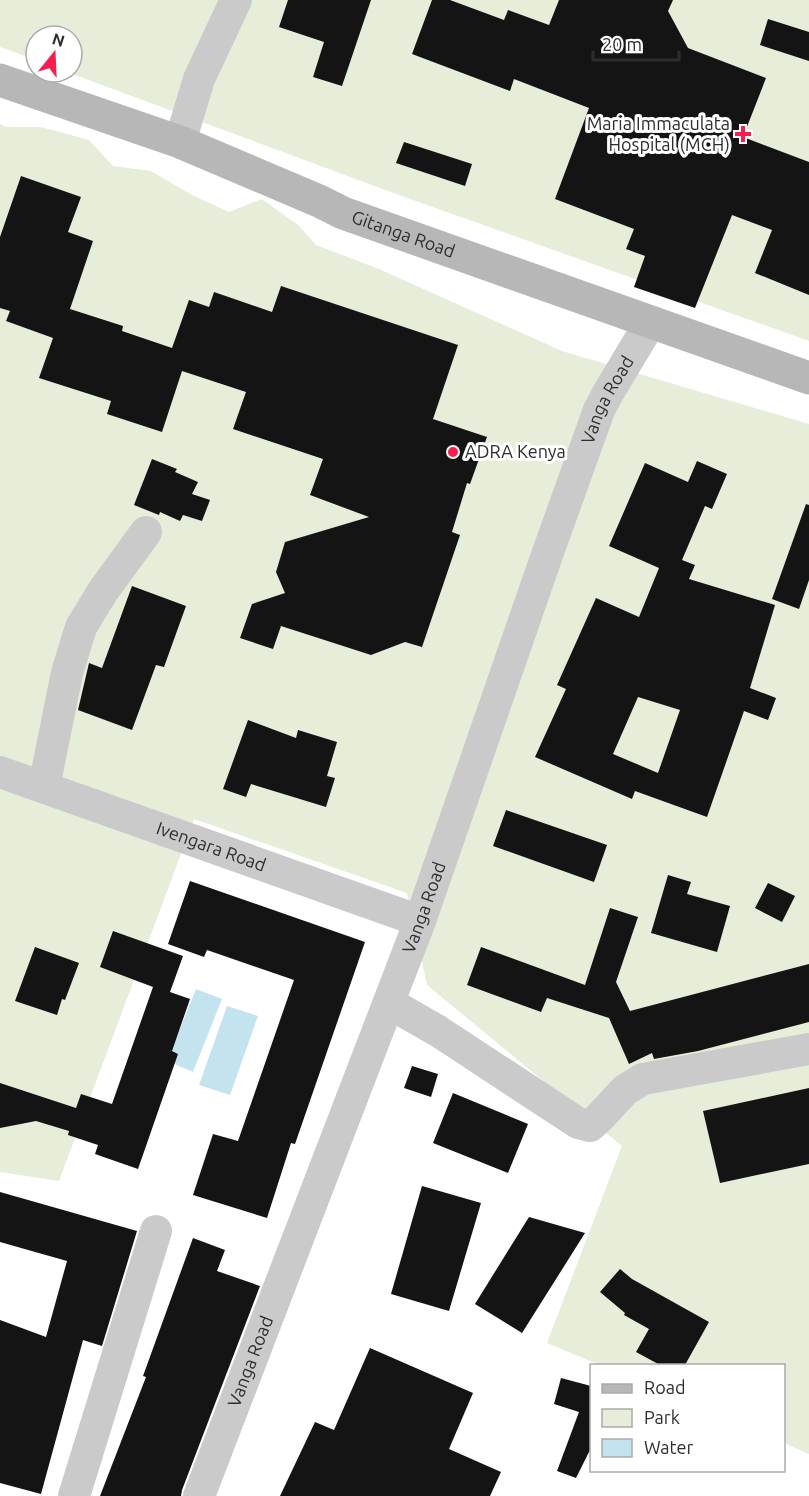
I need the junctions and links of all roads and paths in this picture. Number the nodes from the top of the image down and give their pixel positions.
1 (236, 0) edge
2 (0, 80) edge
3 (180, 142) junction
4 (650, 323) junction
5 (809, 378) edge
6 (146, 532) dead end
7 (0, 772) edge
8 (44, 787) junction
9 (420, 921) junction
10 (389, 1003) junction
11 (809, 1049) edge
12 (156, 1231) dead end
13 (74, 1496) edge
14 (198, 1496) edge

1 - 3 street
2 - 3 main road, Gitanga Road
3 - 4 main road, Gitanga Road
4 - 5 main road, Gitanga Road
4 - 9 street, Vanga Road
6 - 8 street
7 - 8 street, Ivengara Road
8 - 9 street, Ivengara Road
9 - 10 street, Vanga Road
10 - 11 street
10 - 14 street, Vanga Road
12 - 13 street

